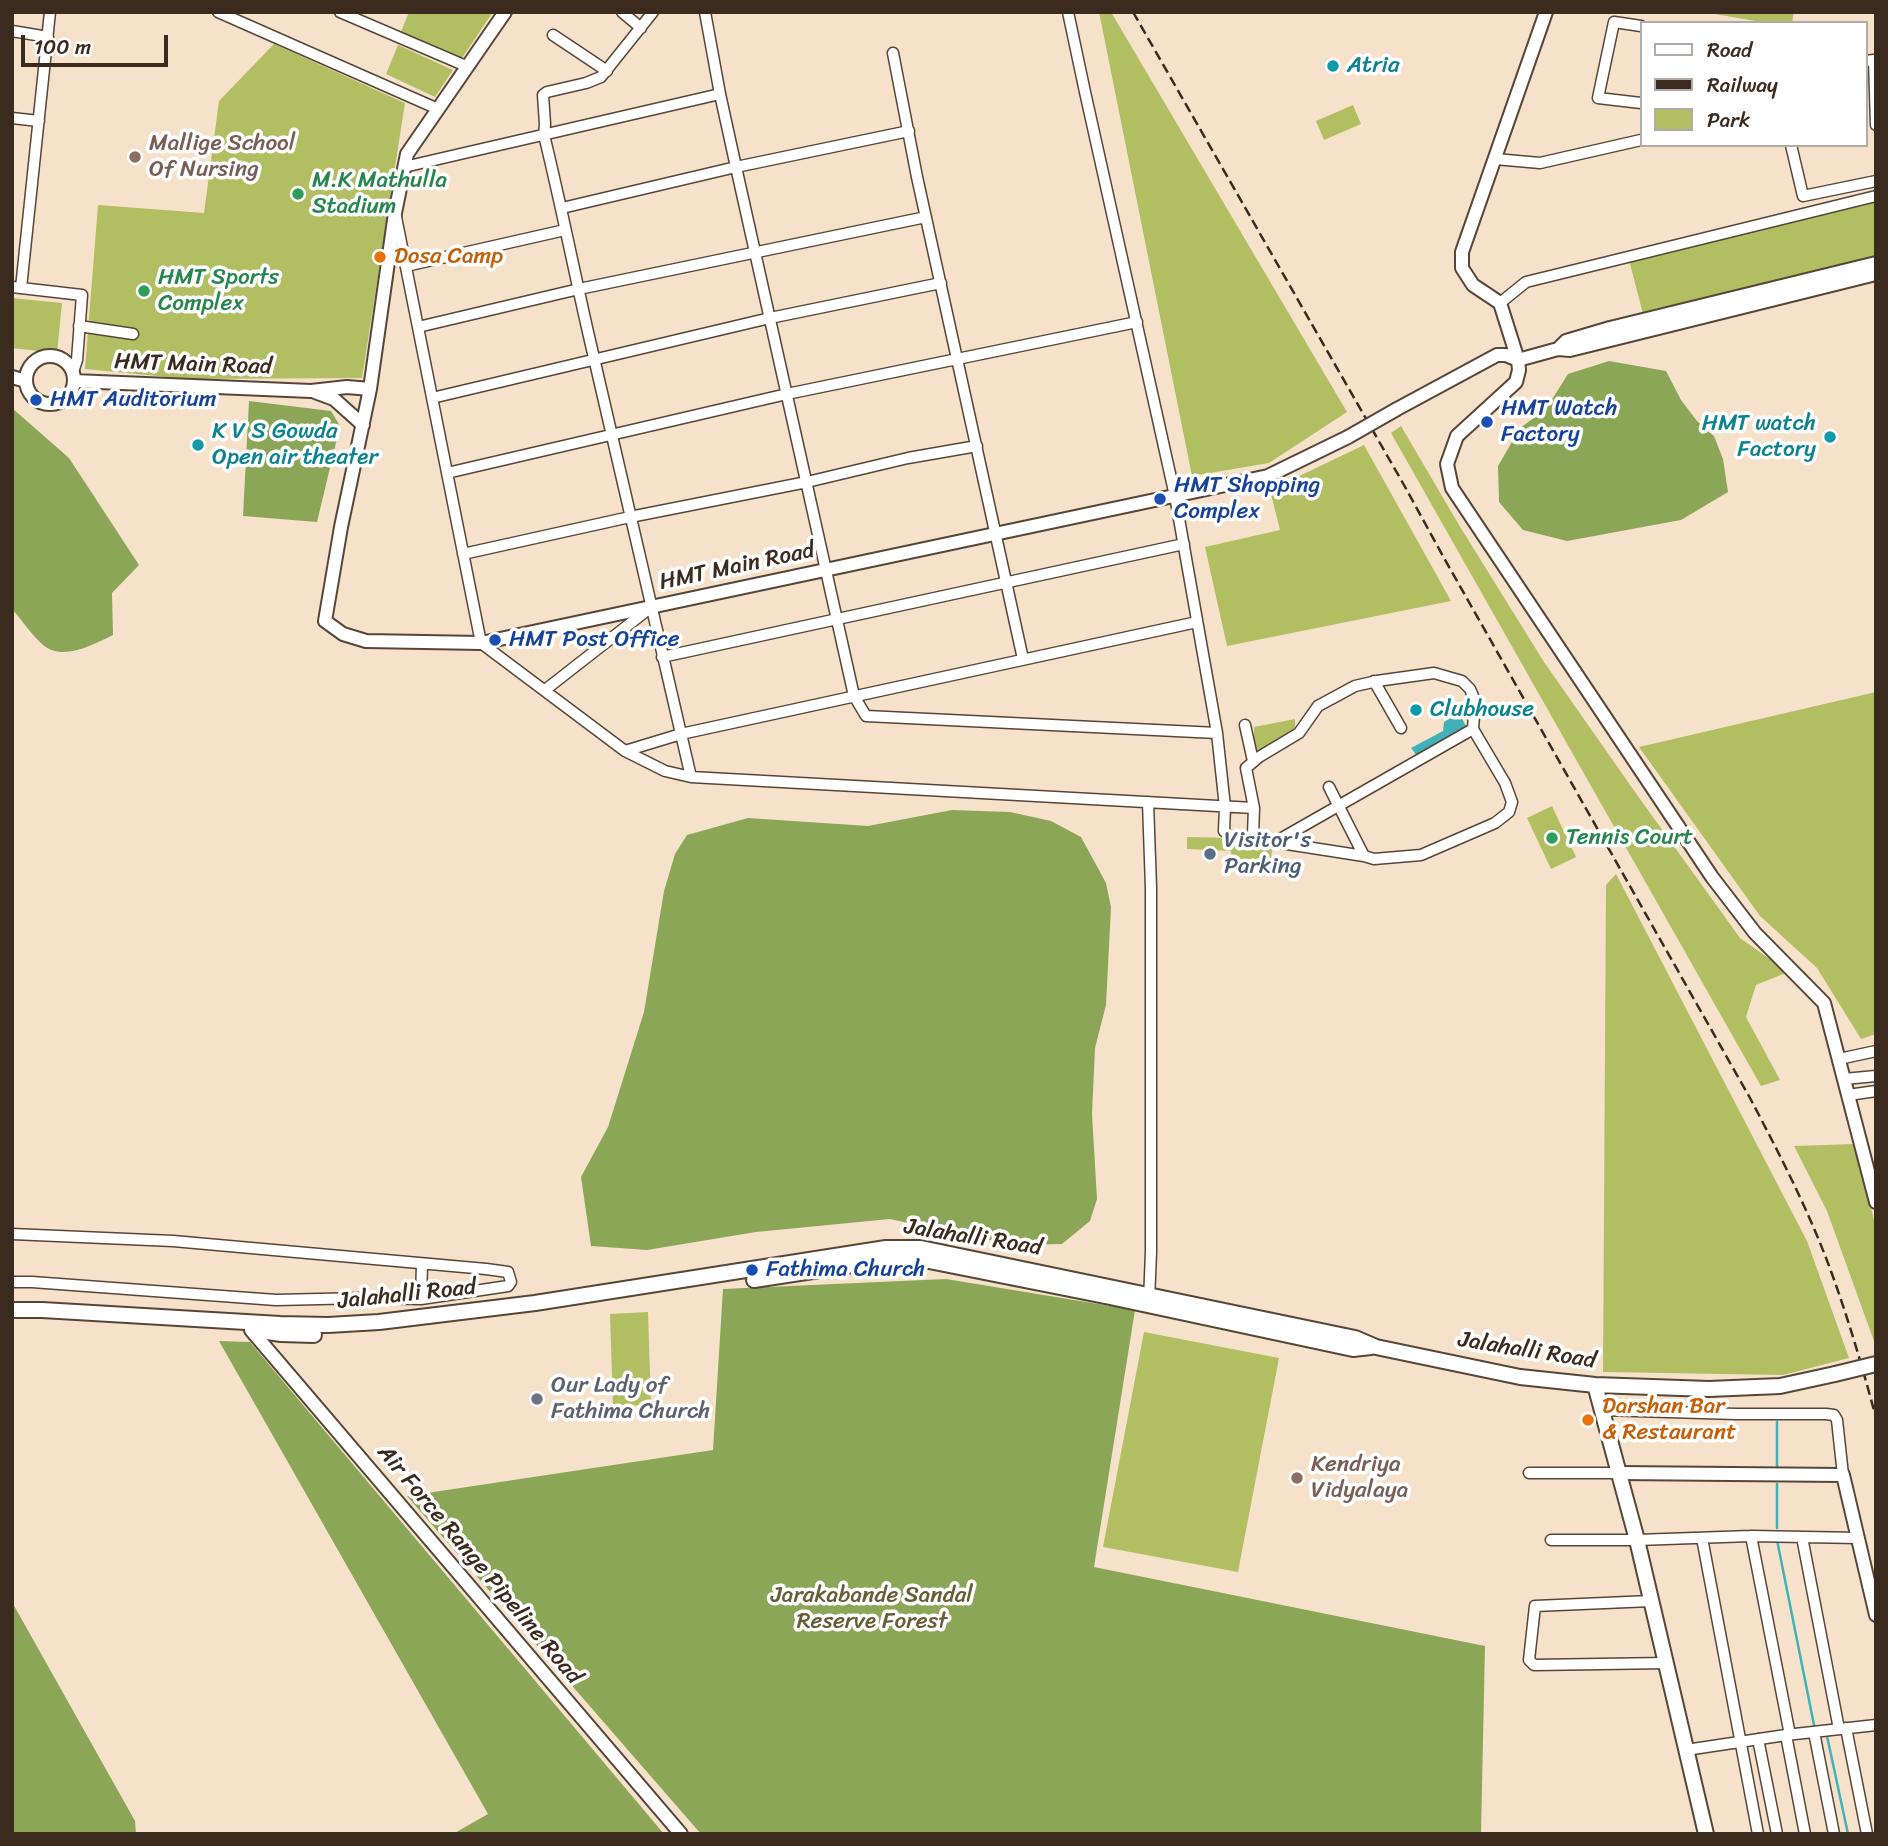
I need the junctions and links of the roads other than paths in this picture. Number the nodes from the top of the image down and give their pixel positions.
1 (50, 12) edge
2 (218, 12) edge
3 (340, 12) edge
4 (505, 12) edge
5 (622, 12) edge
6 (653, 12) edge
7 (705, 12) edge
8 (1068, 12) edge
9 (1546, 12) edge
10 (1640, 26) edge
11 (641, 28) junction
12 (12, 32) edge
13 (553, 35) dead end
14 (48, 37) junction
15 (893, 53) dead end
16 (1867, 61) edge
17 (466, 66) junction
18 (607, 71) junction
19 (720, 94) junction
20 (1640, 103) edge
21 (438, 109) junction
22 (12, 118) edge
23 (39, 121) junction
24 (1876, 123) edge
25 (909, 131) junction
26 (544, 135) junction
27 (1640, 140) edge
28 (1791, 147) edge
29 (1495, 159) junction
30 (404, 167) junction
31 (736, 167) junction
32 (1876, 181) edge
33 (1876, 196) edge
34 (562, 208) junction
35 (396, 213) junction
36 (926, 218) junction
37 (565, 230) junction
38 (755, 252) junction
39 (1876, 263) edge
40 (406, 265) junction
41 (1876, 274) edge
42 (941, 283) junction
43 (16, 288) edge
44 (579, 289) junction
45 (1500, 303) junction
46 (770, 318) junction
47 (1137, 322) junction
48 (79, 326) junction
49 (418, 327) junction
50 (134, 334) dead end
51 (1558, 349) junction
52 (958, 358) junction
53 (595, 359) junction
54 (1518, 360) junction
55 (12, 377) edge
56 (74, 377) junction
57 (26, 381) junction
58 (370, 389) junction
59 (311, 391) junction
60 (787, 394) junction
61 (432, 398) junction
62 (363, 425) junction
63 (611, 434) junction
64 (977, 446) junction
65 (447, 473) junction
66 (807, 482) junction
67 (1175, 496) junction
68 (630, 517) junction
69 (996, 533) junction
70 (1184, 544) junction
71 (463, 554) junction
72 (827, 569) junction
73 (1007, 582) junction
74 (651, 608) junction
75 (837, 619) junction
76 (1197, 622) junction
77 (481, 643) junction
78 (662, 657) junction
79 (1023, 659) junction
80 (1374, 681) junction
81 (545, 690) junction
82 (854, 696) junction
83 (1245, 725) dead end
84 (1401, 728) dead end
85 (1474, 729) junction
86 (1217, 733) junction
87 (681, 734) junction
88 (625, 751) junction
89 (1254, 761) junction
90 (691, 777) junction
91 (1329, 787) dead end
92 (1148, 802) junction
93 (1339, 806) junction
94 (1225, 807) junction
95 (1254, 808) junction
96 (1224, 831) dead end
97 (1274, 842) junction
98 (1364, 856) junction
99 (1876, 1051) edge
100 (1839, 1059) junction
101 (1876, 1076) edge
102 (1844, 1079) junction
103 (1876, 1091) edge
104 (1848, 1095) junction
105 (1876, 1202) edge
106 (12, 1234) edge
107 (422, 1264) junction
108 (12, 1282) edge
109 (421, 1299) junction
110 (1149, 1300) junction
111 (12, 1312) edge
112 (251, 1326) junction
113 (1876, 1364) edge
114 (1595, 1385) junction
115 (1602, 1409) junction
116 (1529, 1473) dead end
117 (1618, 1473) junction
118 (1843, 1475) junction
119 (1751, 1536) junction
120 (1802, 1537) junction
121 (1702, 1538) junction
122 (1858, 1538) junction
123 (1551, 1540) dead end
124 (1637, 1540) junction
125 (1651, 1601) junction
126 (1876, 1615) edge
127 (1667, 1663) junction
128 (1876, 1725) edge
129 (1843, 1729) junction
130 (1814, 1732) junction
131 (1788, 1735) junction
132 (1758, 1739) junction
133 (1740, 1742) junction
134 (1686, 1750) junction
135 (681, 1834) edge
136 (1706, 1834) edge
137 (1758, 1834) edge
138 (1777, 1834) edge
139 (1805, 1834) edge
140 (1834, 1834) edge
141 (1867, 1834) edge

1 - 14 street
2 - 21 street
3 - 17 street
4 - 17 street, HMT Main Road
5 - 11 street
6 - 11 street
7 - 19 street
8 - 47 street
9 - 29 street
10 - 20 street
11 - 18 street
12 - 14 street
13 - 18 street
14 - 23 street
15 - 25 street
16 - 24 street
17 - 21 street, HMT Main Road
18 - 26 street
19 - 26 street
19 - 31 street
21 - 30 street, HMT Main Road
22 - 23 street
23 - 43 street
25 - 31 street
25 - 36 street
26 - 30 street
26 - 34 street
27 - 29 street
28 - 32 street
29 - 45 street
30 - 35 street, HMT Main Road
31 - 34 street
31 - 38 street
33 - 45 street
34 - 37 street
35 - 40 street
35 - 58 street, HMT Main Road
36 - 38 street
36 - 42 street
37 - 40 street
37 - 44 street
38 - 44 street
38 - 46 street
39 - 51 street
40 - 49 street
41 - 51 street
42 - 46 street
42 - 52 street
43 - 48 street
44 - 49 street
44 - 53 street
45 - 54 street
46 - 53 street
46 - 60 street
47 - 52 street
47 - 67 street
48 - 50 street
48 - 56 street
49 - 61 street
51 - 54 street, HMT Main Road
52 - 60 street
52 - 64 street
53 - 61 street
53 - 63 street
54 - 67 street, HMT Main Road, bridge
54 - 100 street
55 - 57 street
56 - 57 street
56 - 57 street
56 - 59 street, HMT Main Road
58 - 59 street, HMT Main Road
58 - 62 street, HMT Main Road
59 - 62 street, HMT Main Road
60 - 63 street
60 - 66 street
61 - 65 street
62 - 77 street, HMT Main Road
63 - 65 street
63 - 68 street
64 - 66 street
64 - 69 street
65 - 71 street
66 - 68 street
66 - 72 street
67 - 69 street, HMT Main Road
67 - 70 street
68 - 71 street
68 - 74 street
69 - 72 street, HMT Main Road
69 - 73 street
70 - 73 street
70 - 76 street
71 - 77 street
72 - 74 street, HMT Main Road
72 - 75 street
73 - 75 street
73 - 79 street
74 - 77 street, HMT Main Road
74 - 78 street
74 - 81 street
75 - 78 street
75 - 82 street
76 - 79 street
76 - 86 street
77 - 81 street
78 - 87 street
79 - 82 street
80 - 84 street
80 - 85 street
80 - 89 street
81 - 88 street
82 - 86 street
82 - 87 street
83 - 89 street
85 - 93 street
85 - 98 street
86 - 94 street
87 - 88 street
87 - 90 street
88 - 90 street
89 - 95 street
90 - 92 street
91 - 93 street
92 - 94 street
92 - 110 street
93 - 97 street
93 - 98 street
94 - 95 street
94 - 96 street
95 - 97 street
97 - 98 street
99 - 100 street
100 - 102 street
101 - 102 street
102 - 104 street
103 - 104 street
104 - 105 street
106 - 107 street
107 - 109 street
107 - 109 street
108 - 109 street
110 - 112 main road, Jalahalli Road
110 - 114 main road, Jalahalli Road
111 - 112 main road, Jalahalli Road
112 - 135 street, Air Force Range Pipeline Road
113 - 114 main road, Jalahalli Road, bridge
114 - 115 main road
115 - 117 main road
115 - 118 street
116 - 117 street
117 - 118 street
117 - 124 main road
118 - 122 street
119 - 120 street
119 - 121 street
119 - 131 street
120 - 122 street
120 - 129 street
121 - 124 street
121 - 133 street
122 - 126 street
123 - 124 street
124 - 125 main road
125 - 127 main road
125 - 127 street
127 - 134 main road
128 - 129 street
129 - 130 street
129 - 141 street
130 - 131 street
130 - 140 street
131 - 132 street
131 - 139 street
132 - 133 street
132 - 138 street
133 - 134 street
133 - 137 street
134 - 136 main road

